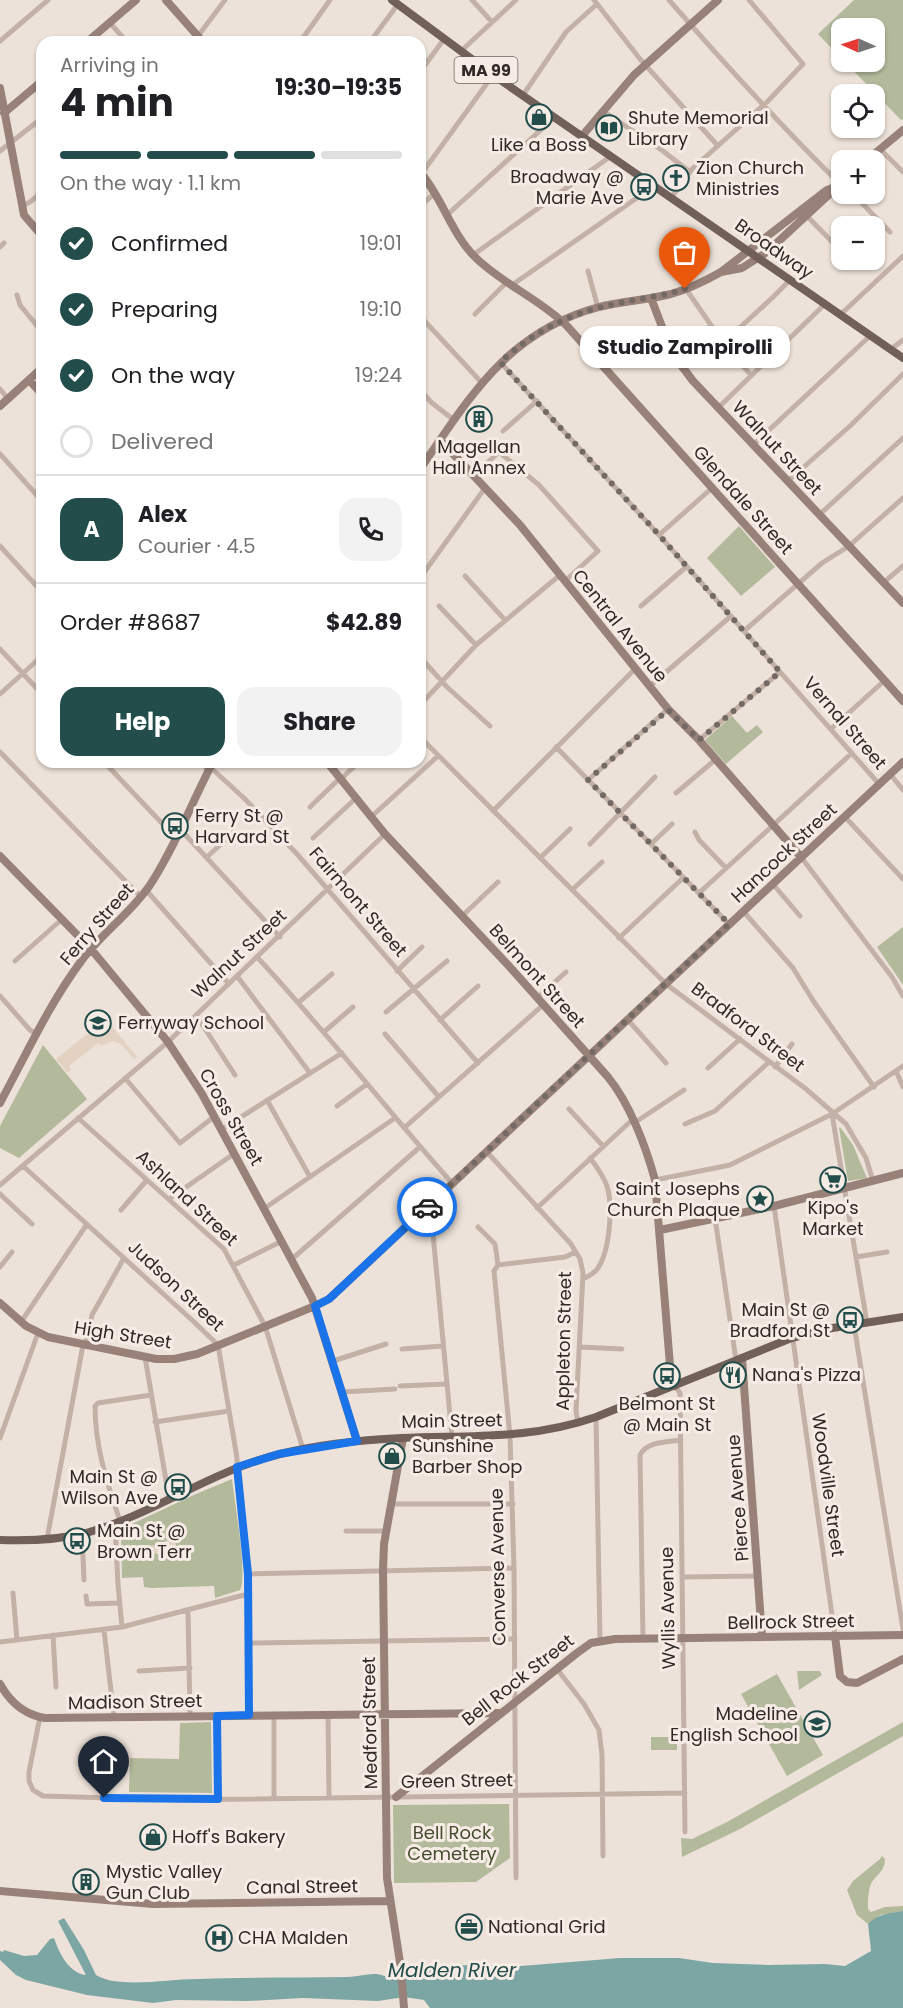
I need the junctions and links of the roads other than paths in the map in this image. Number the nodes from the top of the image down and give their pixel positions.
1 (48, 0) edge
2 (136, 0) edge
3 (166, 0) edge
4 (225, 0) edge
5 (330, 0) edge
6 (472, 0) edge
7 (516, 0) edge
8 (669, 0) edge
9 (718, 0) edge
10 (749, 0) edge
11 (395, 2) edge
12 (595, 2) edge
13 (110, 22) junction
14 (492, 22) junction
15 (691, 25) junction
16 (94, 36) edge
17 (122, 36) edge
18 (197, 36) edge
19 (202, 36) edge
20 (304, 36) edge
21 (374, 36) edge
22 (444, 39) junction
23 (0, 41) edge
24 (461, 51) junction
25 (426, 64) edge
26 (645, 65) junction
27 (493, 75) junction
28 (36, 86) edge
29 (0, 88) edge
30 (523, 95) junction
31 (763, 106) junction
32 (603, 111) junction
33 (4, 113) junction
34 (555, 117) junction
35 (36, 123) edge
36 (903, 130) edge
37 (582, 136) junction
38 (10, 143) junction
39 (718, 146) junction
40 (880, 149) joint
41 (0, 151) edge
42 (610, 156) junction
43 (426, 165) edge
44 (690, 172) junction
45 (903, 172) edge
46 (831, 175) edge
47 (426, 180) edge
48 (654, 186) junction
49 (831, 191) edge
50 (435, 193) junction
51 (36, 197) edge
52 (671, 198) junction
53 (426, 201) edge
54 (863, 204) edge
55 (22, 206) junction
56 (803, 212) junction
57 (447, 215) junction
58 (36, 229) edge
59 (890, 232) dead end
60 (831, 241) edge
61 (749, 251) junction
62 (473, 255) junction
63 (903, 256) edge
64 (758, 258) junction
65 (588, 271) dead end
66 (721, 272) junction
67 (790, 280) junction
68 (510, 284) junction
69 (686, 289) junction
70 (17, 295) dead end
71 (651, 298) junction
72 (825, 304) junction
73 (598, 308) junction
74 (475, 314) dead end
75 (840, 315) junction
76 (561, 320) junction
77 (426, 322) edge
78 (36, 325) edge
79 (711, 326) junction
80 (871, 335) junction
81 (903, 340) edge
82 (723, 343) junction
83 (891, 349) junction
84 (672, 353) junction
85 (903, 358) edge
86 (500, 362) junction
87 (36, 374) edge
88 (903, 374) edge
89 (751, 375) junction
90 (29, 380) junction
91 (482, 383) junction
92 (36, 388) edge
93 (0, 389) edge
94 (426, 396) edge
95 (8, 399) junction
96 (537, 401) junction
97 (0, 406) edge
98 (719, 407) junction
99 (454, 420) junction
100 (503, 431) dead end
101 (903, 438) edge
102 (440, 441) junction
103 (754, 444) junction
104 (0, 454) edge
105 (426, 458) edge
106 (474, 475) junction
107 (788, 481) junction
108 (485, 488) junction
109 (712, 488) junction
110 (36, 494) edge
111 (903, 498) edge
112 (819, 515) junction
113 (659, 535) junction
114 (0, 546) edge
115 (849, 546) junction
116 (903, 566) edge
117 (686, 567) junction
118 (426, 570) edge
119 (465, 576) dead end
120 (562, 578) junction
121 (883, 583) junction
122 (798, 584) junction
123 (36, 585) edge
124 (903, 603) edge
125 (439, 606) dead end
126 (641, 606) dead end
127 (731, 616) junction
128 (505, 620) junction
129 (744, 631) junction
130 (476, 645) junction
131 (0, 650) edge
132 (36, 661) edge
133 (426, 664) edge
134 (635, 669) junction
135 (780, 672) junction
136 (22, 674) junction
137 (884, 681) junction
138 (442, 682) junction
139 (650, 686) junction
140 (36, 688) edge
141 (0, 694) edge
142 (426, 699) edge
143 (903, 701) edge
144 (668, 710) junction
145 (490, 726) dead end
146 (832, 728) junction
147 (699, 740) junction
148 (426, 743) edge
149 (556, 747) junction
150 (0, 752) edge
151 (852, 753) junction
152 (438, 756) junction
153 (716, 760) junction
154 (903, 762) edge
155 (426, 767) edge
156 (110, 768) edge
157 (210, 768) edge
158 (213, 768) edge
159 (332, 768) edge
160 (352, 768) edge
161 (425, 768) edge
162 (890, 774) junction
163 (655, 777) dead end
164 (340, 778) junction
165 (588, 780) junction
166 (879, 784) junction
167 (903, 790) edge
168 (676, 793) dead end
169 (356, 798) junction
170 (310, 807) dead end
171 (493, 811) junction
172 (620, 813) junction
173 (371, 817) junction
174 (845, 817) junction
175 (672, 824) dead end
176 (773, 825) junction
177 (180, 829) junction
178 (570, 829) dead end
179 (695, 832) dead end
180 (233, 833) dead end
181 (386, 834) junction
182 (176, 837) junction
183 (313, 838) dead end
184 (590, 844) dead end
185 (651, 844) junction
186 (0, 856) edge
187 (207, 857) junction
188 (801, 857) junction
189 (540, 858) junction
190 (602, 862) dead end
191 (726, 868) junction
192 (683, 878) junction
193 (903, 879) edge
194 (498, 882) dead end
195 (772, 883) junction
196 (327, 890) junction
197 (572, 890) junction
198 (144, 893) junction
199 (699, 893) junction
200 (743, 911) junction
201 (462, 916) junction
202 (800, 916) dead end
203 (61, 920) junction
204 (729, 924) junction
205 (280, 937) junction
206 (619, 938) junction
207 (422, 947) dead end
208 (91, 949) junction
209 (257, 957) junction
210 (15, 961) dead end
211 (447, 961) dead end
212 (397, 971) junction
213 (566, 972) dead end
214 (332, 974) dead end
215 (237, 976) junction
216 (229, 984) junction
217 (666, 984) junction
218 (478, 986) dead end
219 (414, 989) junction
220 (0, 996) edge
221 (903, 996) edge
222 (537, 998) junction
223 (299, 1002) junction
224 (543, 1005) junction
225 (353, 1007) dead end
226 (386, 1012) dead end
227 (196, 1015) junction
228 (440, 1020) junction
229 (628, 1020) junction
230 (325, 1032) junction
231 (37, 1034) junction
232 (385, 1034) dead end
233 (740, 1039) junction
234 (168, 1042) junction
235 (792, 1044) dead end
236 (342, 1053) junction
237 (588, 1056) junction
238 (769, 1062) junction
239 (478, 1063) junction
240 (666, 1063) dead end
241 (903, 1066) edge
242 (775, 1067) junction
243 (708, 1068) dead end
244 (896, 1071) junction
245 (310, 1073) junction
246 (235, 1075) dead end
247 (125, 1078) junction
248 (368, 1084) junction
249 (874, 1087) junction
250 (903, 1088) edge
251 (684, 1090) dead end
252 (439, 1097) junction
253 (267, 1100) junction
254 (0, 1101) edge
255 (337, 1106) dead end
256 (569, 1109) dead end
257 (832, 1114) junction
258 (215, 1116) junction
259 (78, 1118) junction
260 (395, 1118) junction
261 (633, 1122) junction
262 (685, 1124) dead end
263 (404, 1128) junction
264 (222, 1129) junction
265 (603, 1146) junction
266 (420, 1147) junction
267 (486, 1151) junction
268 (235, 1153) junction
269 (590, 1158) junction
270 (23, 1166) junction
271 (903, 1173) edge
272 (310, 1177) junction
273 (147, 1180) junction
274 (655, 1180) junction
275 (873, 1181) junction
276 (452, 1183) junction
277 (0, 1185) edge
278 (844, 1188) junction
279 (0, 1194) edge
280 (169, 1198) junction
281 (774, 1206) junction
282 (265, 1208) junction
283 (537, 1208) junction
284 (424, 1209) junction
285 (121, 1210) dead end
286 (715, 1218) junction
287 (32, 1224) dead end
288 (87, 1224) junction
289 (478, 1227) dead end
290 (660, 1230) junction
291 (282, 1241) junction
292 (12, 1252) dead end
293 (576, 1252) junction
294 (887, 1252) dead end
295 (856, 1257) junction
296 (124, 1258) junction
297 (292, 1259) junction
298 (234, 1265) junction
299 (498, 1265) junction
300 (0, 1267) edge
301 (583, 1279) junction
302 (0, 1305) edge
303 (315, 1306) junction
304 (903, 1317) edge
305 (21, 1322) junction
306 (867, 1323) junction
307 (854, 1325) junction
308 (265, 1326) junction
309 (38, 1334) junction
310 (791, 1338) junction
311 (386, 1344) dead end
312 (84, 1345) junction
313 (218, 1346) junction
314 (443, 1346) junction
315 (579, 1347) junction
316 (402, 1349) dead end
317 (622, 1349) dead end
318 (145, 1357) junction
319 (739, 1359) junction
320 (333, 1361) junction
321 (447, 1384) junction
322 (675, 1386) junction
323 (342, 1392) junction
324 (150, 1395) junction
325 (229, 1411) junction
326 (596, 1417) junction
327 (155, 1422) junction
328 (578, 1423) junction
329 (510, 1436) junction
330 (452, 1437) junction
331 (0, 1438) edge
332 (403, 1438) junction
333 (681, 1440) junction
334 (357, 1441) junction
335 (303, 1449) junction
336 (237, 1467) junction
337 (169, 1498) junction
338 (391, 1504) junction
339 (513, 1504) junction
340 (117, 1522) junction
341 (346, 1531) dead end
342 (386, 1531) junction
343 (82, 1534) junction
344 (47, 1539) junction
345 (0, 1540) edge
346 (514, 1568) junction
347 (383, 1570) junction
348 (248, 1574) junction
349 (758, 1576) junction
350 (682, 1577) junction
351 (84, 1580) dead end
352 (13, 1593) dead end
353 (248, 1594) junction
354 (86, 1596) dead end
355 (119, 1603) junction
356 (188, 1610) junction
357 (122, 1627) junction
358 (903, 1629) edge
359 (104, 1630) junction
360 (53, 1635) junction
361 (903, 1635) edge
362 (835, 1636) junction
363 (762, 1637) junction
364 (681, 1638) junction
365 (515, 1639) junction
366 (643, 1639) junction
367 (17, 1640) junction
368 (384, 1641) junction
369 (600, 1641) junction
370 (0, 1642) edge
371 (249, 1643) junction
372 (900, 1660) edge
373 (190, 1668) junction
374 (557, 1670) junction
375 (139, 1671) dead end
376 (0, 1684) edge
377 (56, 1687) dead end
378 (516, 1701) junction
379 (386, 1713) junction
380 (500, 1713) junction
381 (274, 1714) junction
382 (328, 1714) junction
383 (249, 1715) junction
384 (190, 1716) junction
385 (217, 1716) junction
386 (40, 1717) junction
387 (114, 1717) junction
388 (685, 1793) junction
389 (602, 1795) junction
390 (516, 1796) junction
391 (329, 1797) junction
392 (386, 1797) junction
393 (396, 1797) junction
394 (274, 1798) junction
395 (218, 1799) junction
396 (686, 1832) dead end
397 (603, 1856) dead end
398 (516, 1878) dead end
399 (0, 1891) edge
400 (389, 1901) junction
401 (404, 2005) edge

1 - 23 street
2 - 13 street
3 - 18 street
4 - 19 street
5 - 20 street
6 - 14 street
7 - 14 street
8 - 15 street
9 - 15 street
10 - 31 street
11 - 21 street
11 - 22 main road, Broadway / MA 99
12 - 26 street
12 - 30 street
13 - 16 street
13 - 17 street
14 - 24 street
15 - 26 street
15 - 31 street
22 - 24 main road, Broadway / MA 99
22 - 25 street
24 - 27 main road, Broadway / MA 99
26 - 32 street
26 - 39 street
27 - 30 main road, Broadway / MA 99
27 - 43 street
28 - 33 street
29 - 33 street
30 - 34 main road, Broadway / MA 99
31 - 39 street
31 - 46 street
32 - 37 street
32 - 44 street
33 - 38 street
34 - 37 main road, Broadway / MA 99
34 - 57 street
35 - 38 street
36 - 40 street
37 - 42 main road, Broadway / MA 99
38 - 41 street
38 - 55 street
39 - 44 street
40 - 45 street
42 - 48 main road, Broadway / MA 99
42 - 62 street
44 - 52 street
47 - 50 street, Glendale Street
48 - 52 main road, Broadway / MA 99
48 - 68 street
49 - 56 street
50 - 53 street
50 - 57 street, Glendale Street
51 - 55 street
52 - 61 main road, Broadway / MA 99
54 - 59 street
55 - 58 street
56 - 60 street
56 - 61 street
56 - 64 street
57 - 62 street, Glendale Street
61 - 64 main road, Broadway / MA 99
61 - 66 street
62 - 68 street, Glendale Street
63 - 75 street
64 - 66 street
64 - 67 main road, Broadway / MA 99
65 - 73 street
66 - 69 street
67 - 72 main road, Broadway / MA 99
67 - 82 street
68 - 74 street
68 - 76 street, Glendale Street
69 - 71 street
69 - 79 street
70 - 78 street
71 - 73 street
71 - 84 street, Walnut Street
72 - 75 main road, Broadway / MA 99
72 - 89 street
73 - 76 street
75 - 80 main road, Broadway / MA 99
76 - 86 street
76 - 109 street, Glendale Street
77 - 91 street
79 - 82 street
79 - 84 street
80 - 83 main road, Broadway / MA 99
80 - 103 street
81 - 83 street
82 - 89 street
83 - 85 main road, Broadway / MA 99
84 - 98 street, Walnut Street
86 - 91 street
86 - 96 street, Vernal Street
87 - 90 street
88 - 107 street
89 - 98 street
90 - 92 street
90 - 95 street
91 - 99 street
93 - 95 street
94 - 99 street
95 - 97 street
96 - 100 street
96 - 113 street, Vernal Street
98 - 103 street, Walnut Street
99 - 102 street
101 - 112 street
102 - 105 street
102 - 106 street, Central Avenue
103 - 107 street, Walnut Street
104 - 110 street
106 - 108 street, Central Avenue
106 - 120 street
107 - 112 street, Walnut Street
108 - 118 street
108 - 120 street, Central Avenue
109 - 113 street
109 - 122 street, Glendale Street
111 - 115 street
112 - 115 street, Walnut Street
113 - 117 street, Vernal Street
114 - 123 street
115 - 121 street, Walnut Street
115 - 122 street
116 - 121 street
117 - 126 street
117 - 127 street, Vernal Street
119 - 128 street
120 - 128 street
120 - 134 street, Central Avenue
121 - 124 street, Walnut Street
122 - 129 street
122 - 137 street, Glendale Street
125 - 130 street
127 - 129 street, Vernal Street
127 - 139 street
128 - 130 street
129 - 135 street, Vernal Street
130 - 138 street
131 - 136 street
132 - 136 street
133 - 138 street
134 - 139 street, Central Avenue
134 - 149 street
135 - 146 street, Vernal Street
135 - 147 street
136 - 140 street
136 - 141 street
137 - 143 street, Glendale Street
137 - 146 street
138 - 142 street
138 - 145 street
139 - 144 street, Central Avenue
144 - 147 street, Central Avenue
144 - 165 street
146 - 151 street, Vernal Street
147 - 153 street, Central Avenue
148 - 152 street, Bradford Street
149 - 165 street
149 - 171 street
150 - 198 street
151 - 166 street, Vernal Street
151 - 176 street
152 - 155 street
152 - 171 street, Bradford Street
153 - 168 street
153 - 176 street, Central Avenue
154 - 162 street, Hancock Street
156 - 182 street
157 - 177 street, Ferry Street
158 - 196 street, Fairmont Street
159 - 164 street, Belmont Street
160 - 164 street
161 - 173 street
162 - 166 street, Hancock Street
162 - 167 street
163 - 172 street
164 - 169 street, Belmont Street
164 - 170 street
165 - 172 street
166 - 174 street, Hancock Street
169 - 173 street, Belmont Street
169 - 183 street
171 - 189 street, Bradford Street
172 - 184 street
172 - 185 street
173 - 181 street, Belmont Street
174 - 188 street, Hancock Street
174 - 193 street
175 - 185 street
176 - 188 street, Central Avenue
176 - 191 street
177 - 182 street, Ferry Street
177 - 187 street
178 - 189 street
179 - 191 street
180 - 187 street
181 - 196 street, Walnut Street
181 - 201 street, Belmont Street
182 - 198 street, Ferry Street
185 - 192 street
186 - 203 street, Cross Street
187 - 205 street
188 - 195 street, Hancock Street
188 - 221 street
189 - 197 street, Bradford Street
190 - 197 street
191 - 199 street
192 - 199 street
192 - 206 street
194 - 201 street
195 - 200 street, Hancock Street
195 - 202 street
196 - 205 street, Walnut Street
196 - 212 street, Fairmont Street
197 - 206 street, Bradford Street
198 - 208 street, Ferry Street
198 - 216 street
199 - 204 street
200 - 204 street, Hancock Street
200 - 249 street
201 - 222 street, Belmont Street
203 - 208 street, Cross Street
203 - 210 street
204 - 217 street, Hancock Street
205 - 209 street, Walnut Street
206 - 217 street, Bradford Street
207 - 212 street
208 - 231 street, Ferry Street
208 - 234 street, Cross Street
209 - 215 street, Walnut Street
209 - 223 street
211 - 219 street
212 - 219 street, Fairmont Street
213 - 222 street
214 - 223 street
215 - 216 street, Walnut Street
215 - 245 street
216 - 227 street, Walnut Street
217 - 229 street, Hancock Street
217 - 233 street, Bradford Street
218 - 228 street
219 - 226 street
219 - 228 street, Fairmont Street
220 - 231 street
222 - 224 street, Belmont Street
223 - 230 street
224 - 237 street, Belmont Street
224 - 239 street
225 - 230 street
227 - 234 street, Walnut Street
227 - 246 street
228 - 239 street, Fairmont Street
229 - 237 street, Hancock Street
229 - 240 street
230 - 236 street
231 - 254 street, Ferry Street
232 - 252 street
233 - 238 street, Bradford Street
233 - 243 street
234 - 247 street, Walnut Street
234 - 258 street, Cross Street
235 - 242 street
236 - 245 street
236 - 248 street
237 - 261 street, Belmont Street
237 - 267 street, Hancock Street
238 - 242 street, Bradford Street
238 - 262 street
239 - 252 street
241 - 244 street
242 - 257 street, Bradford Street
244 - 249 street
244 - 250 street
245 - 253 street
247 - 258 street
247 - 259 street, Walnut Street
248 - 255 street
248 - 260 street
249 - 257 street
251 - 261 street
252 - 263 street
253 - 264 street
253 - 272 street
256 - 265 street
257 - 274 street
257 - 275 street, Bradford Street
257 - 278 street
258 - 264 street, Cross Street
259 - 270 street, Walnut Street
259 - 273 street, Ashland Street
260 - 263 street
260 - 272 street
261 - 265 street
261 - 274 street, Belmont Street
263 - 266 street
264 - 268 street, Cross Street
265 - 269 street
266 - 276 street
266 - 297 street
267 - 276 street, Hancock Street
267 - 283 street, Appleton Street
268 - 280 street
268 - 282 street, Cross Street
269 - 283 street
269 - 301 street
270 - 277 street, Walnut Street
270 - 288 street, Judson Street
271 - 275 street
272 - 282 street
273 - 280 street, Ashland Street
273 - 285 street
274 - 290 street, Belmont Street
275 - 278 street
276 - 284 street, Hancock Street
278 - 281 street
278 - 295 street
279 - 287 street
280 - 298 street, Ashland Street
281 - 286 street
281 - 310 street, Woodville Street
282 - 291 street, Cross Street
283 - 293 street, Appleton Street
284 - 303 street, Hancock Street
284 - 314 street
286 - 290 street
286 - 319 street
288 - 296 street, Judson Street
288 - 305 street
289 - 299 street
290 - 322 street, Belmont Street
291 - 297 street, Cross Street
291 - 298 street
292 - 300 street
293 - 299 street
293 - 301 street, Appleton Street
294 - 295 street
295 - 306 street
296 - 312 street
296 - 313 street, Judson Street
297 - 303 street, Cross Street
298 - 308 street, Ashland Street
299 - 329 street, Converse Avenue
301 - 315 street, Appleton Street
302 - 305 street, High Street
303 - 308 street, High Street
303 - 320 street, Cross Street
304 - 306 main road, Main Street
305 - 309 street, High Street
306 - 307 main road, Main Street
307 - 310 main road, Main Street
307 - 358 street
308 - 313 street, High Street
308 - 335 street, Ashland Street
309 - 312 street, High Street
309 - 331 street
310 - 319 main road, Main Street
310 - 362 street, Woodville Street
311 - 320 street
312 - 318 street, High Street
312 - 344 street
313 - 318 street, High Street
313 - 325 street, Judson Street
314 - 316 street
314 - 321 street
315 - 317 street
315 - 328 street, Appleton Street
318 - 324 street
319 - 322 main road, Main Street
319 - 349 street, Pierce Avenue
320 - 323 street, Cross Street
321 - 323 street
321 - 330 street
322 - 326 main road, Main Street
322 - 333 street, Wyllis Avenue
323 - 334 street, Cross Street
324 - 327 street
324 - 340 street
325 - 327 street
325 - 336 street, Judson Street
326 - 328 main road, Main Street
326 - 369 street
327 - 337 street
328 - 329 main road, Main Street
329 - 330 main road, Main Street
329 - 339 street, Converse Avenue
330 - 332 main road, Main Street
332 - 334 main road, Main Street
332 - 338 street, Medford Street
333 - 350 street, Wyllis Avenue
333 - 366 street
334 - 335 main road, Main Street
335 - 336 main road, Main Street
336 - 337 main road, Main Street
336 - 348 street, Judson Street
337 - 340 main road, Main Street
338 - 339 street
338 - 342 street, Medford Street
339 - 346 street, Converse Avenue
340 - 343 main road, Main Street
340 - 355 street
341 - 342 street
342 - 347 street, Medford Street
343 - 344 main road, Main Street
343 - 351 street
344 - 345 main road, Main Street
346 - 347 street
346 - 365 street, Converse Avenue
347 - 348 street
347 - 368 street, Medford Street
348 - 353 street, Judson Street
349 - 350 street
349 - 363 street, Pierce Avenue
350 - 364 street, Wyllis Avenue
352 - 367 street
353 - 356 street
353 - 371 street, Judson Street
354 - 355 street
355 - 357 street
356 - 357 street
356 - 373 street
357 - 359 street
359 - 360 street
359 - 387 street
360 - 367 street
360 - 377 street
361 - 362 street, Bellrock Street
362 - 363 street, Bellrock Street
362 - 372 street
363 - 364 street, Bellrock Street
364 - 366 street, Bell Rock Street
364 - 388 street, Wyllis Avenue
365 - 368 street
365 - 378 street, Converse Avenue
366 - 369 street, Bell Rock Street
367 - 370 street
368 - 371 street
368 - 379 street, Medford Street
369 - 374 street, Bell Rock Street
371 - 383 street, Judson Street
373 - 375 street
373 - 384 street
374 - 378 street, Bell Rock Street
374 - 389 street
376 - 386 street, Madison Street
378 - 380 street, Bell Rock Street
378 - 390 street, Converse Avenue
379 - 380 street, Madison Street
379 - 382 street, Madison Street
379 - 392 street, Medford Street
380 - 393 street, Bell Rock Street
381 - 382 street, Madison Street
381 - 383 street, Madison Street
381 - 394 street
382 - 391 street
383 - 385 street, Madison Street
384 - 385 street, Madison Street
384 - 387 street, Madison Street
385 - 395 street
386 - 387 street, Madison Street
386 - 395 street, Green Street
388 - 389 street, Green Street
388 - 396 street, Wyllis Avenue
389 - 390 street, Green Street
389 - 397 street
390 - 393 street, Green Street
390 - 398 street, Converse Avenue
391 - 392 street, Green Street
391 - 394 street, Green Street
392 - 393 street, Green Street
392 - 400 street, Medford Street
394 - 395 street, Green Street
399 - 400 street, Canal Street
400 - 401 street, Medford Street

